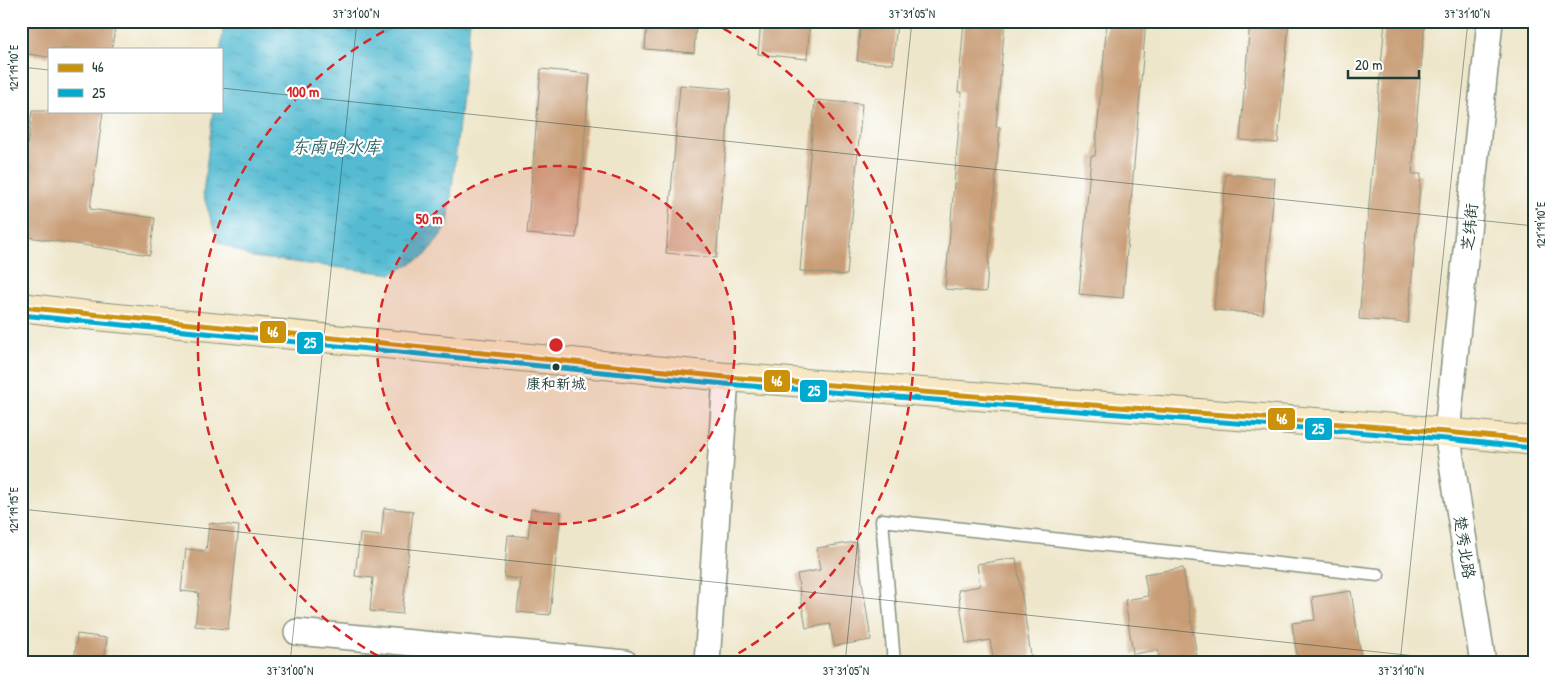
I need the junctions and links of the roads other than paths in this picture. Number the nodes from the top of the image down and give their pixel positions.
1 (1490, 21) edge
2 (21, 307) edge
3 (726, 377) junction
4 (1447, 432) junction
5 (1534, 441) edge
6 (1378, 575) dead end
7 (297, 632) dead end
8 (625, 663) edge
9 (706, 663) edge
10 (894, 663) edge
11 (1483, 663) edge

1 - 4 street, 芝纬街
2 - 3 street
3 - 4 street
3 - 9 street
4 - 5 street
4 - 11 street, 楚秀北路
6 - 10 lane
7 - 8 street

